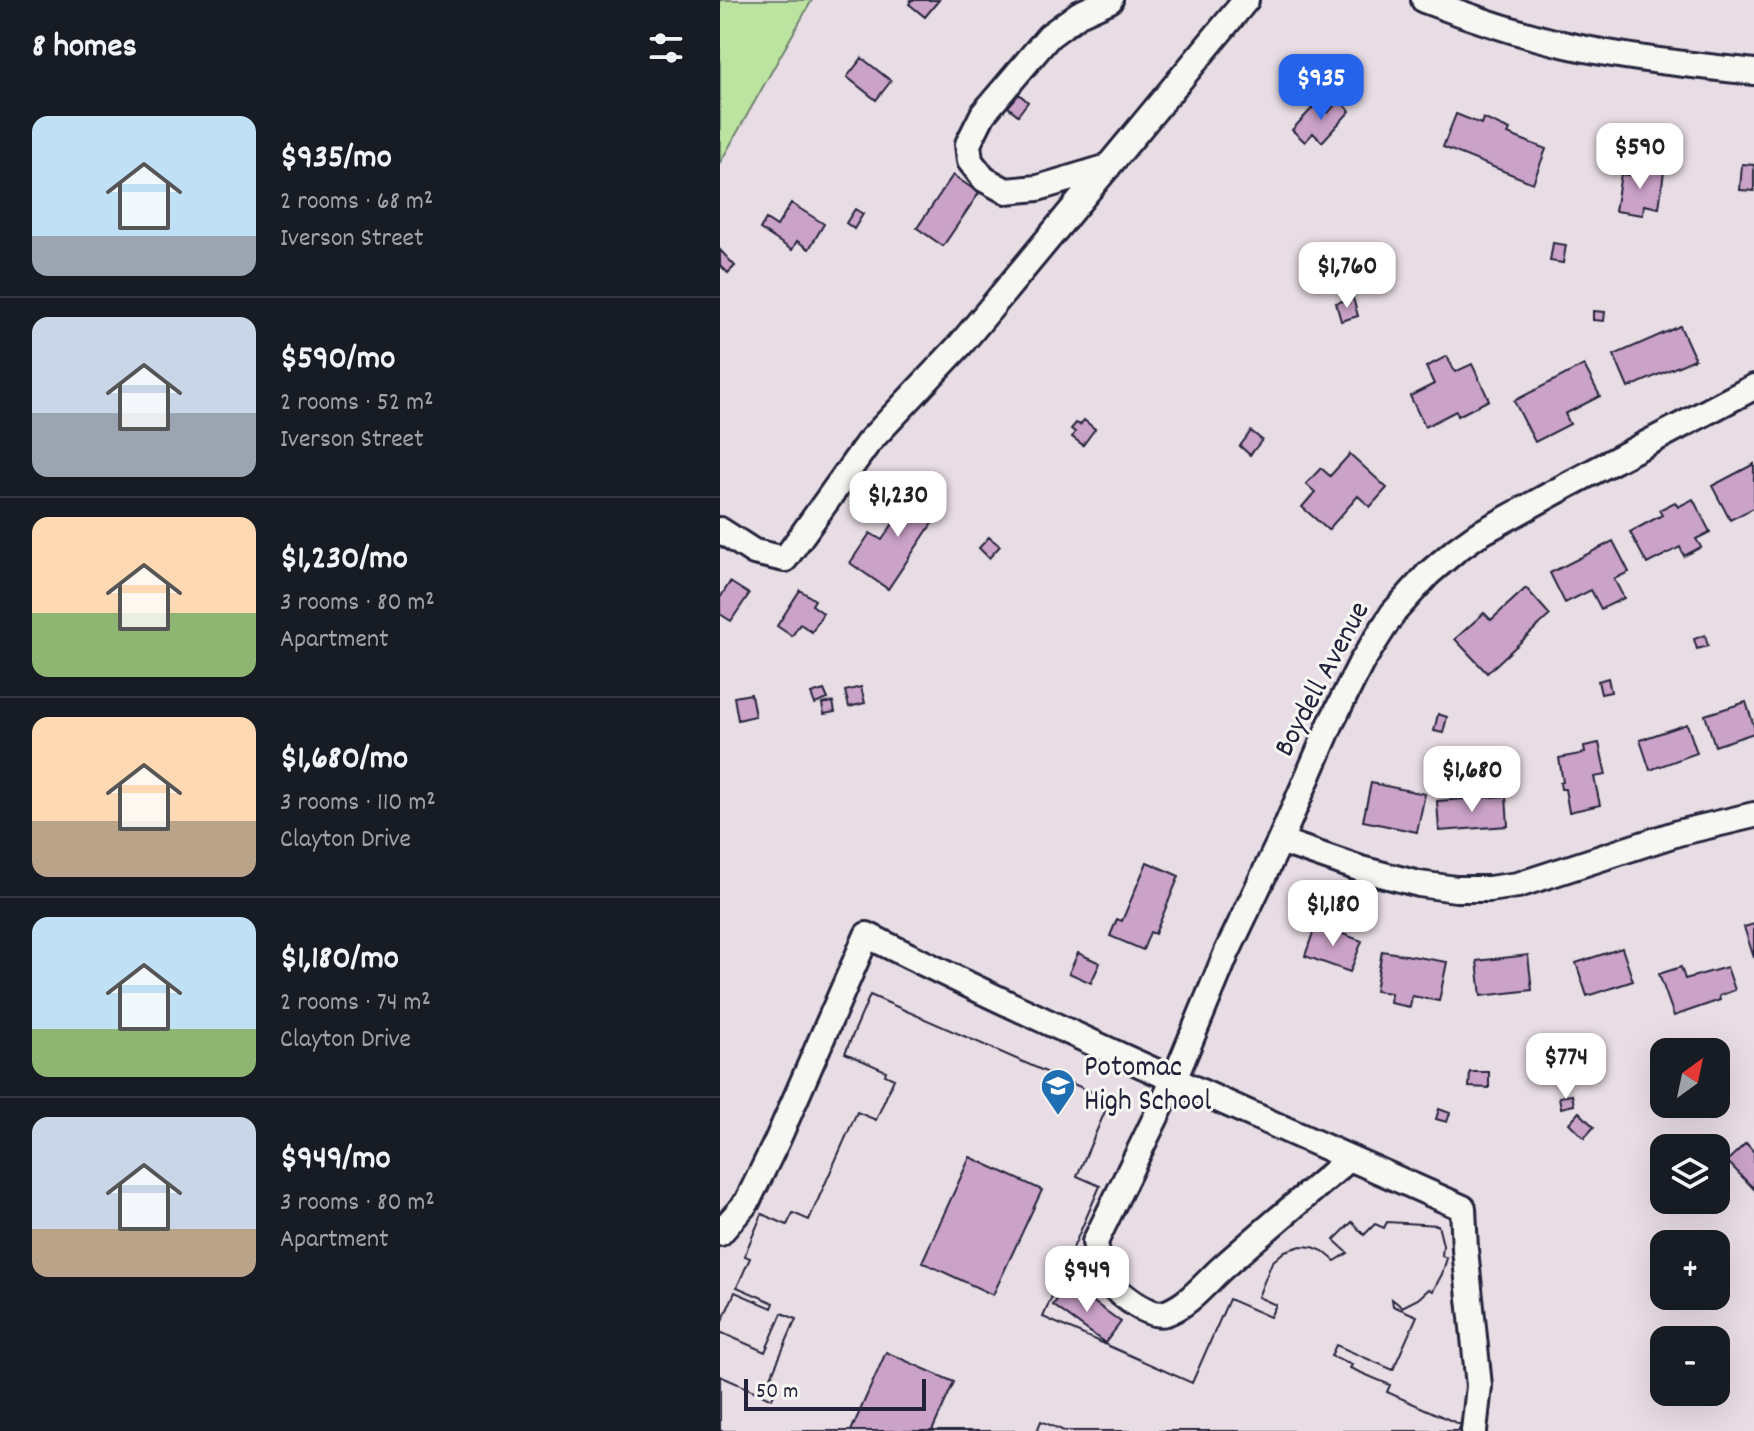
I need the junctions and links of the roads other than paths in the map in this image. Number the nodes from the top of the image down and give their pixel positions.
1 (1110, 0) edge
2 (1246, 0) edge
3 (1424, 0) edge
4 (1754, 72) edge
5 (1108, 167) junction
6 (1754, 387) edge
7 (720, 530) edge
8 (1754, 815) edge
9 (1280, 841) junction
10 (1174, 1080) junction
11 (1350, 1158) junction
12 (720, 1233) edge
13 (1474, 1431) edge

1 - 5 street
2 - 5 street
3 - 4 street
5 - 7 street
6 - 9 street, Boydell Avenue
8 - 9 street
9 - 10 street, Boydell Avenue
10 - 11 street
10 - 11 street, Boydell Avenue
10 - 12 street
11 - 13 street

